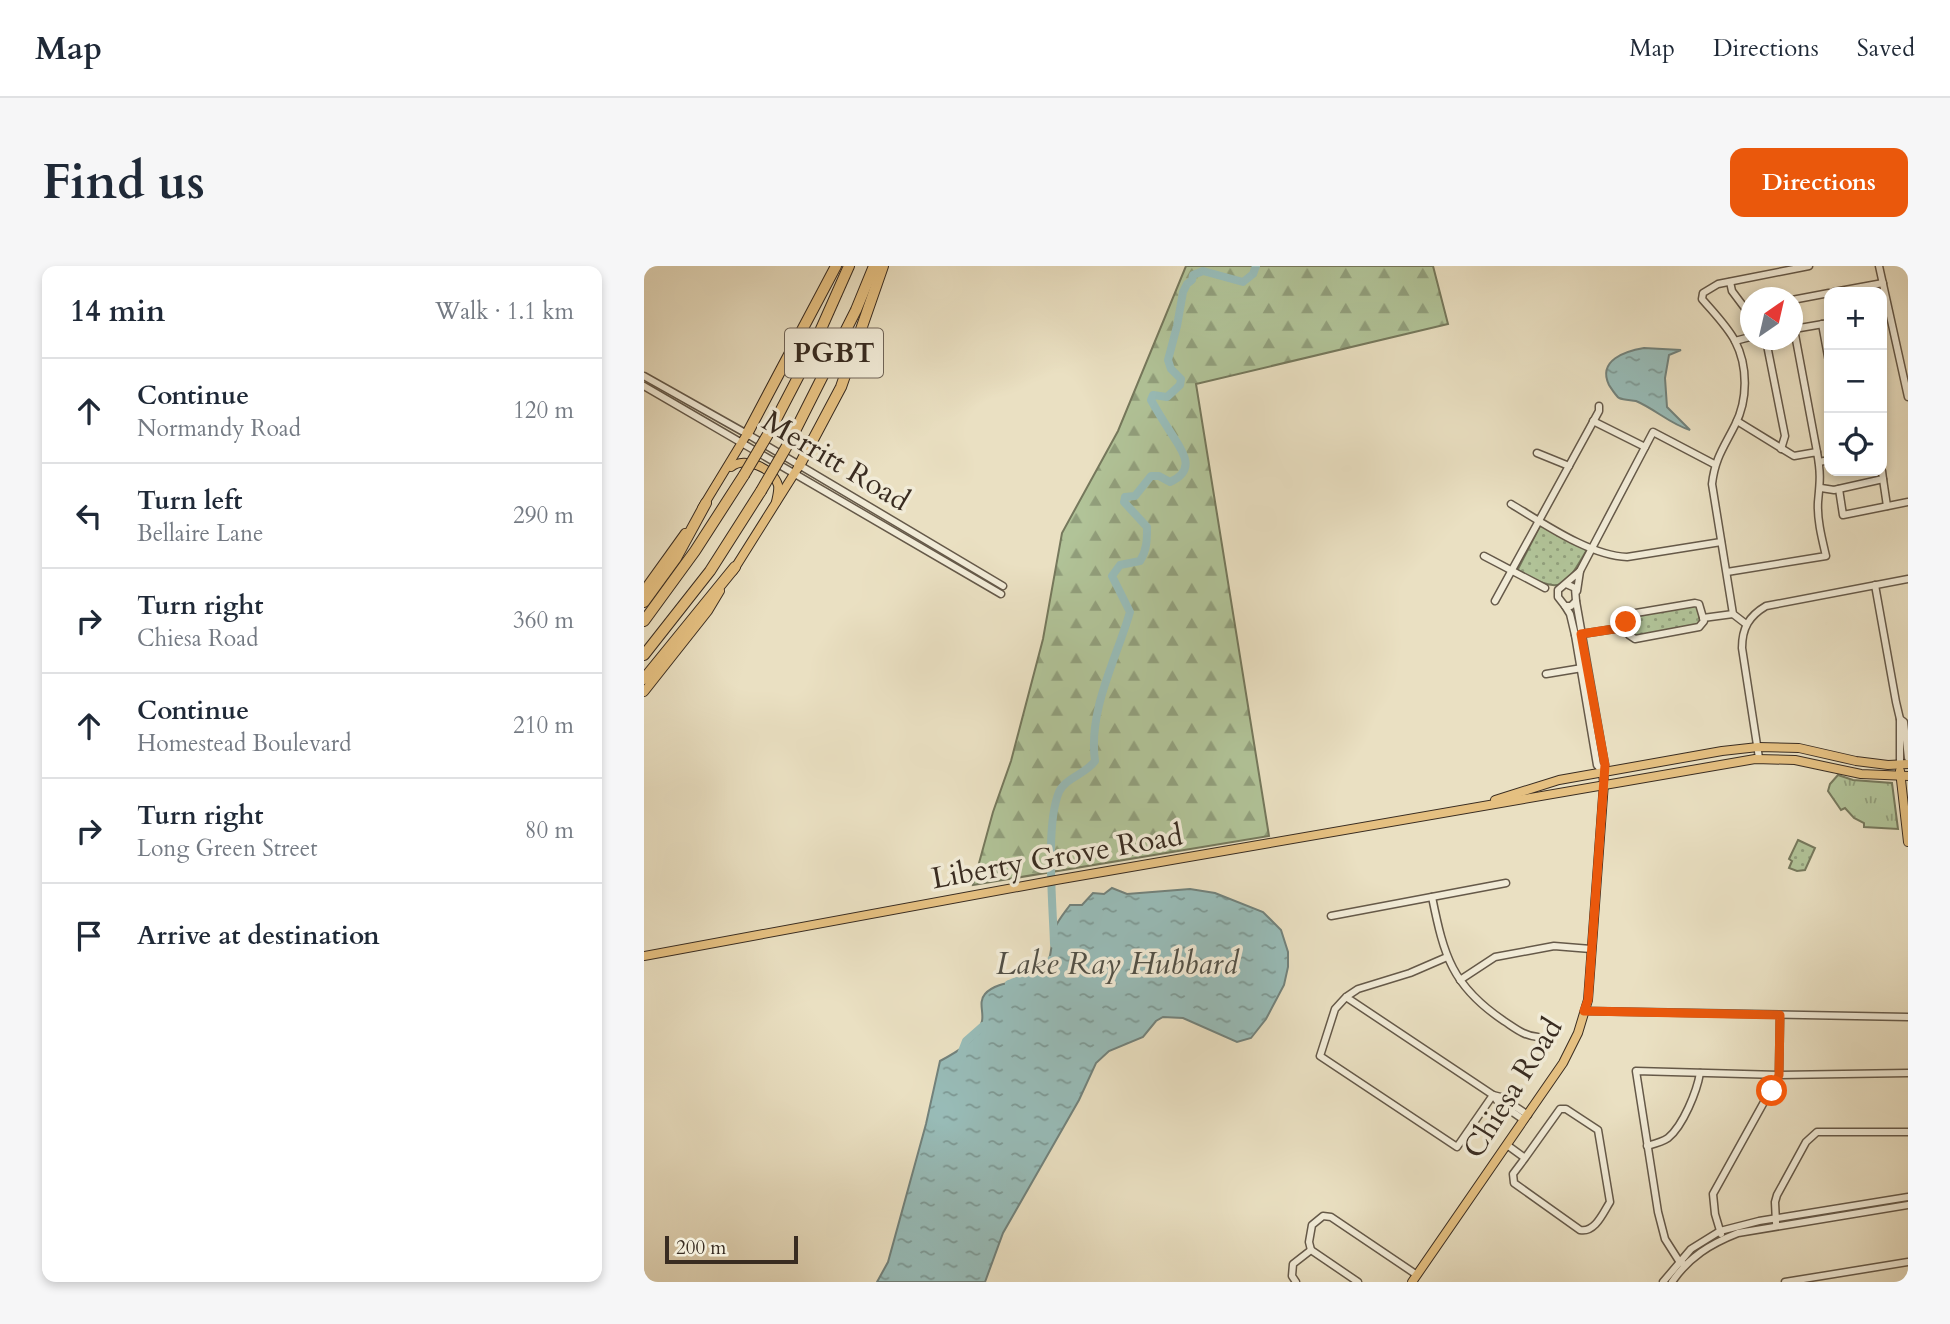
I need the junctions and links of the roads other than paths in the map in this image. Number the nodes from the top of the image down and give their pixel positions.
1 (836, 266) edge
2 (849, 266) edge
3 (874, 266) edge
4 (883, 266) edge
5 (1809, 266) edge
6 (1879, 266) edge
7 (1730, 282) junction
8 (1883, 282) junction
9 (1859, 287) edge
10 (1824, 294) edge
11 (1803, 298) edge
12 (1740, 301) edge
13 (1887, 313) edge
14 (1890, 313) junction
15 (1824, 324) edge
16 (1803, 327) edge
17 (1740, 340) edge
18 (1735, 341) junction
19 (1768, 350) edge
20 (1797, 350) edge
21 (644, 376) edge
22 (644, 386) edge
23 (1908, 397) edge
24 (1599, 406) dead end
25 (1593, 421) junction
26 (1737, 421) junction
27 (745, 439) junction
28 (1645, 447) junction
29 (1781, 449) junction
30 (1817, 452) junction
31 (1537, 453) dead end
32 (1824, 461) edge
33 (1819, 462) junction
34 (1714, 464) junction
35 (1569, 466) junction
36 (727, 470) junction
37 (797, 470) junction
38 (1883, 476) edge
39 (1883, 479) junction
40 (1821, 488) junction
41 (1839, 489) junction
42 (1908, 502) edge
43 (706, 503) junction
44 (1511, 504) dead end
45 (1887, 506) junction
46 (775, 508) junction
47 (1540, 520) junction
48 (1721, 542) junction
49 (1590, 548) junction
50 (1484, 556) dead end
51 (735, 567) junction
52 (1580, 571) junction
53 (1513, 572) junction
54 (1727, 572) junction
55 (1908, 579) edge
56 (1875, 585) junction
57 (1003, 586) dead end
58 (1563, 586) junction
59 (1545, 588) junction
60 (644, 590) edge
61 (1577, 591) junction
62 (1001, 594) dead end
63 (1558, 597) junction
64 (1496, 601) dead end
65 (1576, 601) junction
66 (644, 602) edge
67 (1565, 606) junction
68 (1733, 614) junction
69 (1703, 618) junction
70 (644, 621) edge
71 (1746, 624) junction
72 (1627, 627) junction
73 (1578, 635) junction
74 (644, 656) edge
75 (1584, 668) junction
76 (1546, 674) dead end
77 (644, 679) edge
78 (644, 692) edge
79 (1900, 719) junction
80 (1758, 747) junction
81 (1759, 758) junction
82 (1908, 758) edge
83 (1904, 764) edge
84 (1603, 772) junction
85 (1904, 776) edge
86 (1604, 783) junction
87 (1479, 806) junction
88 (1908, 842) edge
89 (1506, 883) dead end
90 (1433, 897) junction
91 (1331, 916) dead end
92 (1591, 949) junction
93 (644, 956) edge
94 (1447, 957) junction
95 (1460, 980) junction
96 (1346, 997) junction
97 (1584, 1011) junction
98 (1780, 1015) junction
99 (1908, 1017) edge
100 (1538, 1037) dead end
101 (1700, 1073) junction
102 (1908, 1073) edge
103 (1779, 1075) junction
104 (1493, 1095) junction
105 (1526, 1117) junction
106 (1908, 1132) edge
107 (1507, 1145) junction
108 (1647, 1146) junction
109 (1525, 1158) junction
110 (1848, 1196) dead end
111 (1908, 1197) edge
112 (1908, 1205) edge
113 (1849, 1210) junction
114 (1776, 1223) junction
115 (1720, 1231) junction
116 (1723, 1239) junction
117 (1314, 1252) junction
118 (1908, 1262) edge
119 (1682, 1263) junction
120 (1414, 1278) edge
121 (1296, 1282) edge
122 (1358, 1282) edge
123 (1663, 1282) edge
124 (1672, 1282) edge
125 (1785, 1282) edge

1 - 27 highway
2 - 70 highway, PGBT, bridge
3 - 74 highway, PGBT, bridge
4 - 37 highway
5 - 7 street
6 - 8 street
7 - 12 street
7 - 18 street
8 - 9 street
8 - 14 street
10 - 11 street
13 - 14 street
14 - 23 street
15 - 16 street
17 - 18 street
18 - 26 street
19 - 29 street
20 - 30 street
21 - 27 street, Merritt Road
22 - 27 street, Merritt Road
24 - 25 street
25 - 28 street
25 - 35 street
26 - 29 street
26 - 34 street
27 - 36 main road
27 - 37 street, Merritt Road
28 - 34 street
28 - 49 street
29 - 30 street
30 - 33 street
31 - 35 street
32 - 33 street
33 - 40 street
34 - 48 street
35 - 47 street
36 - 43 main road
36 - 46 main road
37 - 46 main road
37 - 57 street, Merritt Road
37 - 62 street, Merritt Road
38 - 39 street
39 - 41 street
39 - 45 street
40 - 41 street
40 - 54 street
41 - 45 street
42 - 45 street
43 - 60 main road
43 - 66 highway
44 - 47 street
46 - 51 main road
47 - 49 street
47 - 53 street
48 - 49 street
48 - 54 street
49 - 52 street
50 - 53 street
51 - 77 highway
51 - 78 main road
52 - 58 street
52 - 61 street
53 - 59 street
53 - 64 street
54 - 68 street
55 - 56 street
56 - 71 street
56 - 79 street
58 - 59 street
58 - 61 street
58 - 63 street
59 - 63 street
61 - 65 street
63 - 67 street
65 - 67 street
65 - 73 street
67 - 73 street
68 - 69 street
68 - 71 street
69 - 72 street
69 - 72 street
71 - 80 street
72 - 73 street
73 - 75 street
75 - 76 street
75 - 84 street
79 - 82 street
79 - 83 street
80 - 81 street
80 - 83 main road, Liberty Grove Road
80 - 84 main road, Liberty Grove Road
81 - 85 main road, Liberty Grove Road
81 - 86 main road, Liberty Grove Road
83 - 85 main road
84 - 86 main road, Chiesa Road
84 - 87 main road, Liberty Grove Road
85 - 88 main road
86 - 87 main road, Liberty Grove Road
86 - 92 main road, Chiesa Road
87 - 93 main road, Liberty Grove Road
89 - 90 street
90 - 91 street
90 - 94 street
92 - 95 street
92 - 97 main road, Chiesa Road
94 - 95 street
94 - 96 street
95 - 100 street
96 - 104 street
96 - 104 street
97 - 98 street
97 - 105 main road, Chiesa Road
98 - 99 street
98 - 103 street
101 - 103 street
101 - 108 street
101 - 108 street
102 - 103 street
103 - 115 street
104 - 105 street
105 - 107 main road, Chiesa Road
106 - 114 street
107 - 109 street
107 - 120 main road, Chiesa Road
108 - 119 street
109 - 109 street
110 - 113 street
111 - 113 street
112 - 113 street
113 - 114 street
114 - 115 street
114 - 116 street
115 - 116 street
115 - 119 street
116 - 119 street
117 - 120 street
117 - 121 street
117 - 122 street
118 - 125 street
119 - 123 street
119 - 124 street

